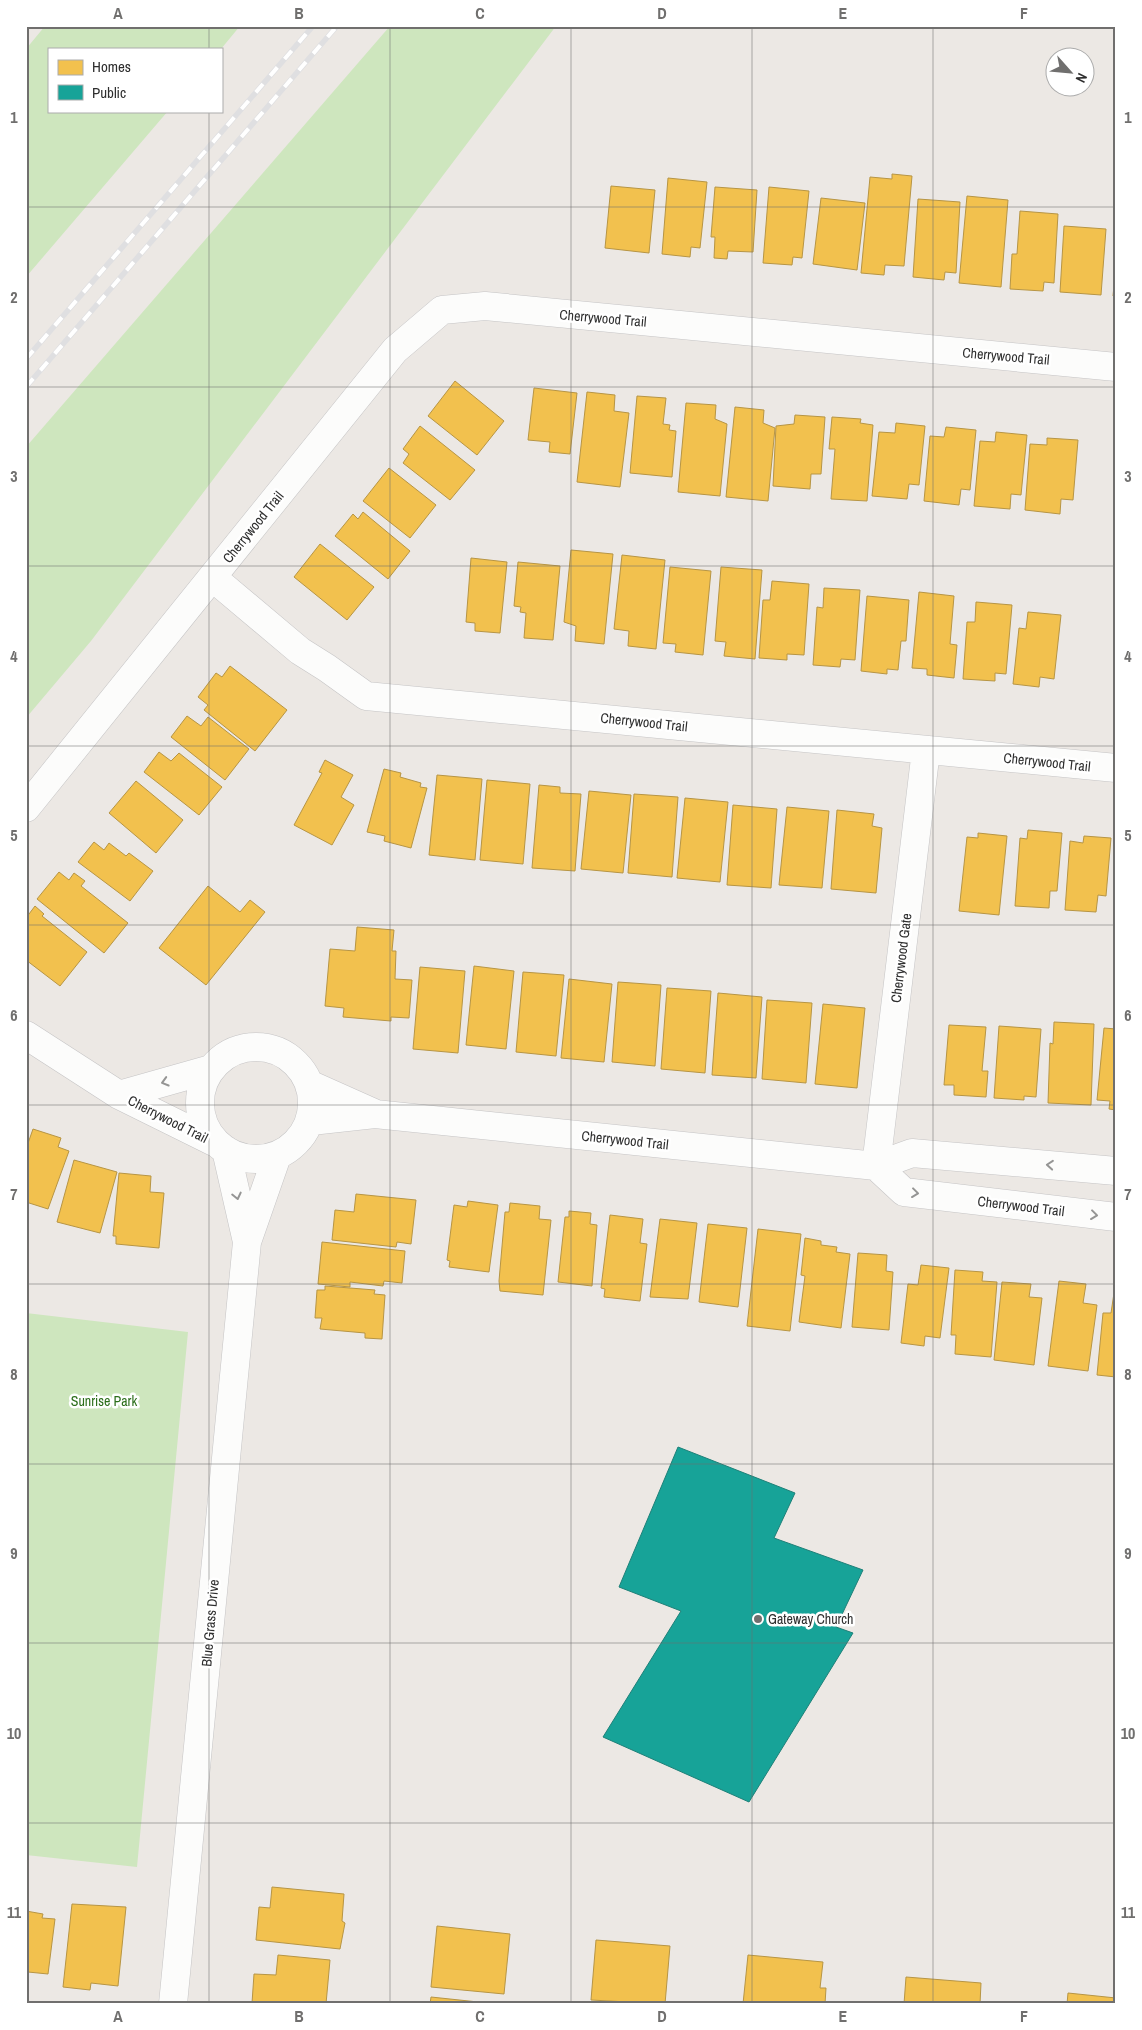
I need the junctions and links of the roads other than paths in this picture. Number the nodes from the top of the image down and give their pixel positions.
1 (1116, 367) edge
2 (212, 578) junction
3 (926, 750) junction
4 (1116, 768) edge
5 (26, 808) edge
6 (26, 1035) edge
7 (211, 1069) junction
8 (309, 1084) junction
9 (119, 1095) junction
10 (375, 1114) junction
11 (311, 1121) junction
12 (221, 1147) junction
13 (277, 1156) junction
14 (876, 1166) junction
15 (1116, 1171) edge
16 (1116, 1217) edge
17 (247, 1242) junction
18 (173, 2004) edge

1 - 2 street, Cherrywood Trail
2 - 3 street, Cherrywood Trail
2 - 5 street, Cherrywood Trail
3 - 4 street, Cherrywood Trail
3 - 14 street, Cherrywood Gate
6 - 9 street, Cherrywood Trail
7 - 8 street
7 -> 9 street, Cherrywood Trail
7 - 12 street
8 - 10 street, Cherrywood Trail
8 - 11 street
9 - 12 street, Cherrywood Trail
10 - 11 street, Cherrywood Trail
10 - 14 street, Cherrywood Trail
11 - 13 street
12 - 13 street
12 -> 17 street, Blue Grass Drive
13 - 17 street, Blue Grass Drive
15 -> 14 street, Cherrywood Trail
14 -> 16 street, Cherrywood Trail
17 - 18 street, Blue Grass Drive

